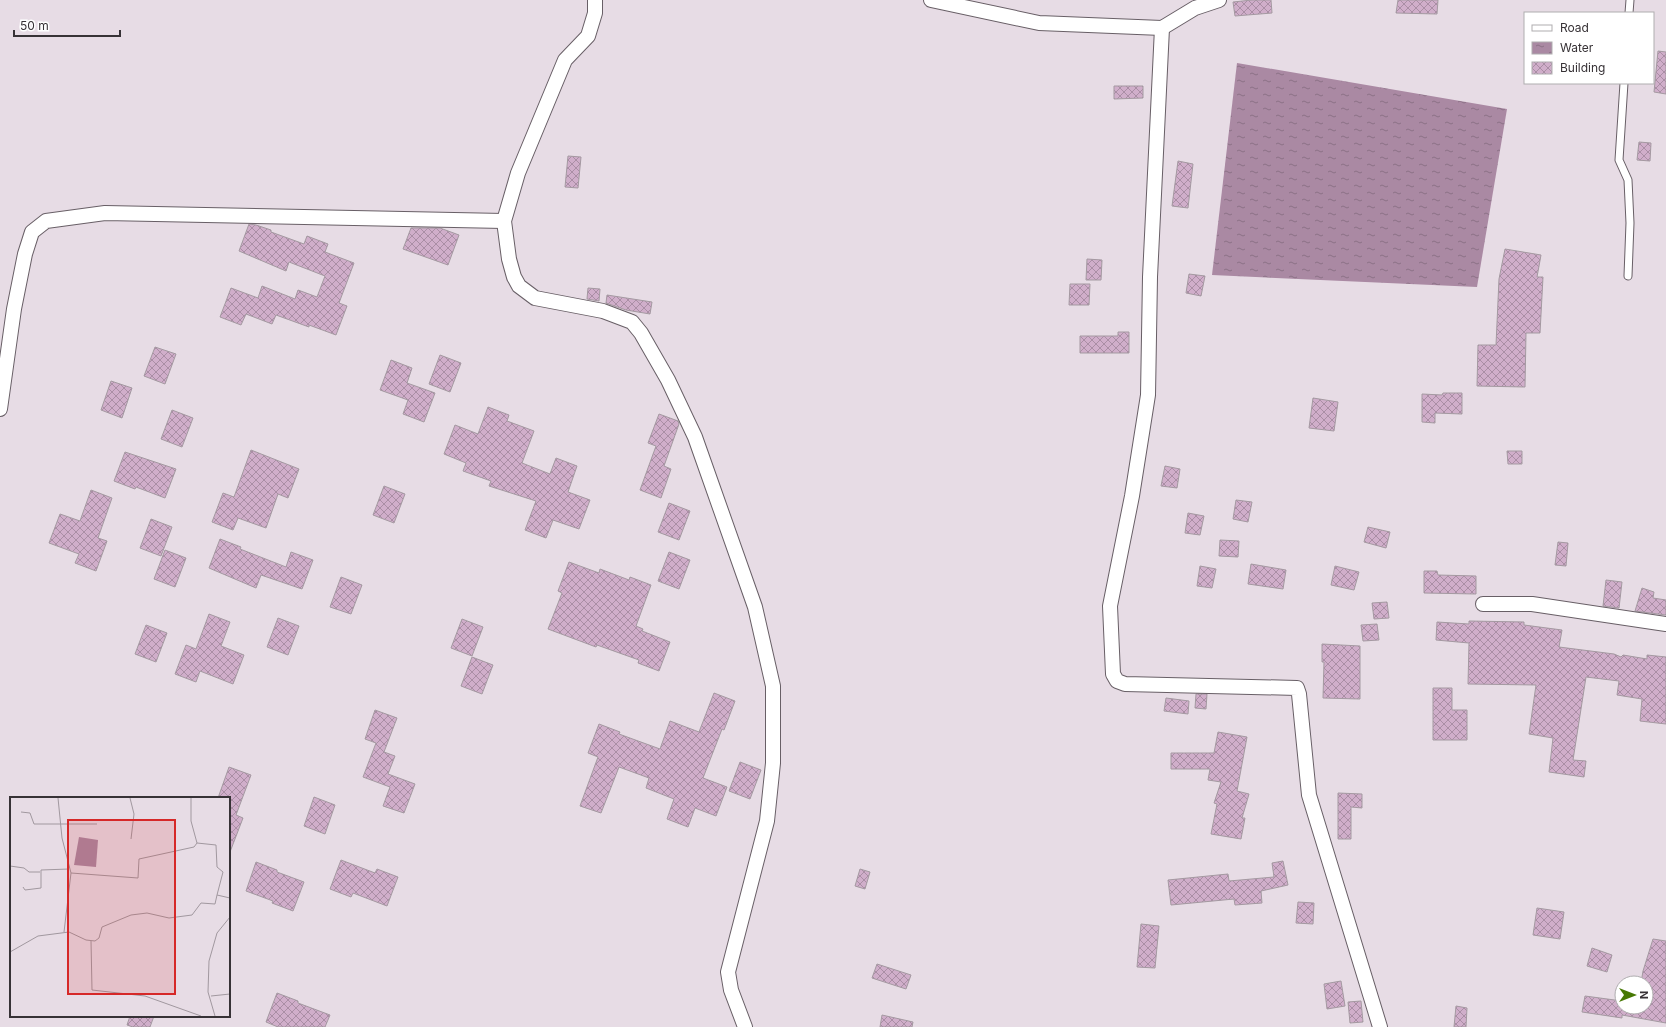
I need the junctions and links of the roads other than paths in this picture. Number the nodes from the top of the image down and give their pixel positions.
1 (595, 0) edge
2 (931, 0) edge
3 (1218, 0) edge
4 (1630, 0) edge
5 (1196, 4) edge
6 (1629, 12) edge
7 (1162, 28) junction
8 (1624, 84) edge
9 (504, 221) junction
10 (1628, 276) dead end
11 (0, 409) edge
12 (1483, 604) dead end
13 (1666, 624) edge
14 (745, 1027) edge
15 (1380, 1027) edge

1 - 9 street
2 - 7 street
3 - 5 street
4 - 6 lane
5 - 7 street
7 - 15 street
8 - 10 lane
9 - 11 street
9 - 14 street
12 - 13 street

